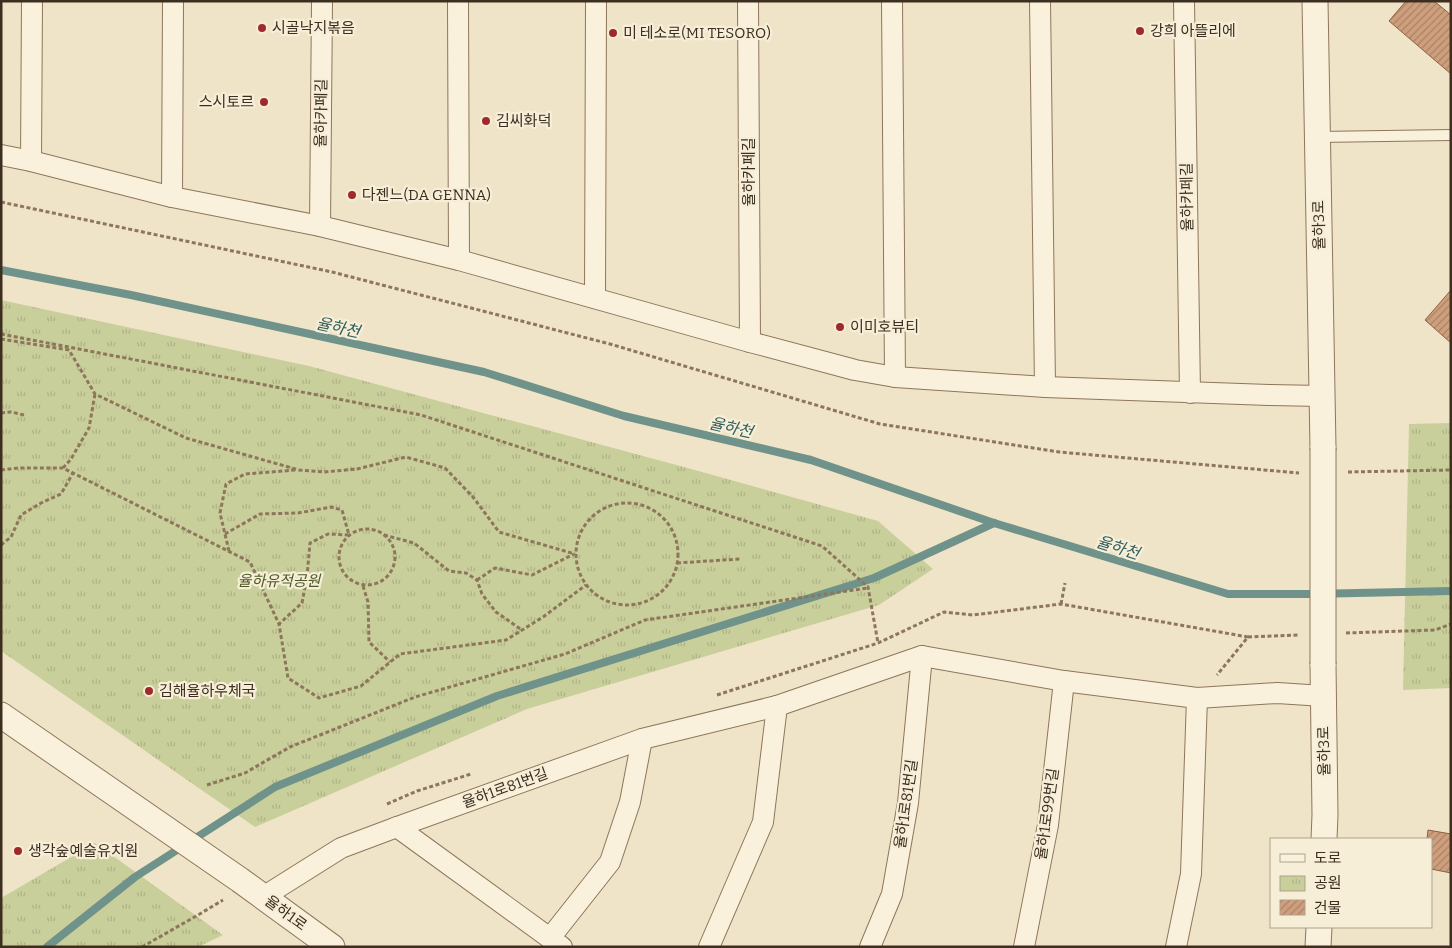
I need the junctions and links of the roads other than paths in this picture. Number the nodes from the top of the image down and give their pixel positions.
1 (32, 1) edge
2 (173, 1) edge
3 (322, 1) edge
4 (458, 1) edge
5 (596, 1) edge
6 (748, 1) edge
7 (892, 1) edge
8 (1040, 1) edge
9 (1184, 1) edge
10 (1315, 1) edge
11 (1451, 135) edge
12 (1317, 137) junction
13 (1, 155) edge
14 (31, 161) junction
15 (172, 197) junction
16 (320, 226) junction
17 (459, 260) junction
18 (595, 298) junction
19 (750, 342) junction
20 (895, 378) junction
21 (1046, 387) junction
22 (1190, 393) junction
23 (1322, 396) junction
24 (922, 656) junction
25 (1064, 681) junction
26 (1324, 696) junction
27 (1197, 698) junction
28 (777, 706) junction
29 (1, 715) edge
30 (642, 739) junction
31 (397, 827) junction
32 (1324, 838) edge
33 (264, 897) junction
34 (1319, 928) edge
35 (556, 942) edge
36 (332, 947) edge
37 (710, 947) edge
38 (870, 947) edge
39 (1024, 947) edge
40 (1176, 947) edge
41 (1318, 947) edge

1 - 14 street
2 - 15 street
3 - 16 street, 율하카페길
4 - 17 street
5 - 18 street
6 - 19 street, 율하카페길
7 - 20 street
8 - 21 street
9 - 22 street, 율하카페길
10 - 12 street, 율하3로
11 - 12 lane
12 - 23 street, 율하3로
13 - 14 street
14 - 15 street
15 - 16 street
16 - 17 street
17 - 18 street
18 - 19 street
19 - 20 street
20 - 21 street
21 - 22 street
22 - 23 street
23 - 26 street, 율하3로, bridge
24 - 25 street, 율하1로81번길
24 - 28 street, 율하1로81번길
24 - 38 street, 율하1로81번길
25 - 27 street, 율하1로81번길
25 - 39 street, 율하1로99번길
26 - 27 street, 율하1로81번길
26 - 32 street, 율하3로
27 - 40 street
28 - 30 street, 율하1로81번길
28 - 37 street
29 - 33 street, 율하1로
30 - 31 street, 율하1로81번길
30 - 35 street
31 - 33 street, 율하1로81번길
31 - 35 street
33 - 36 street, 율하1로
34 - 41 street

